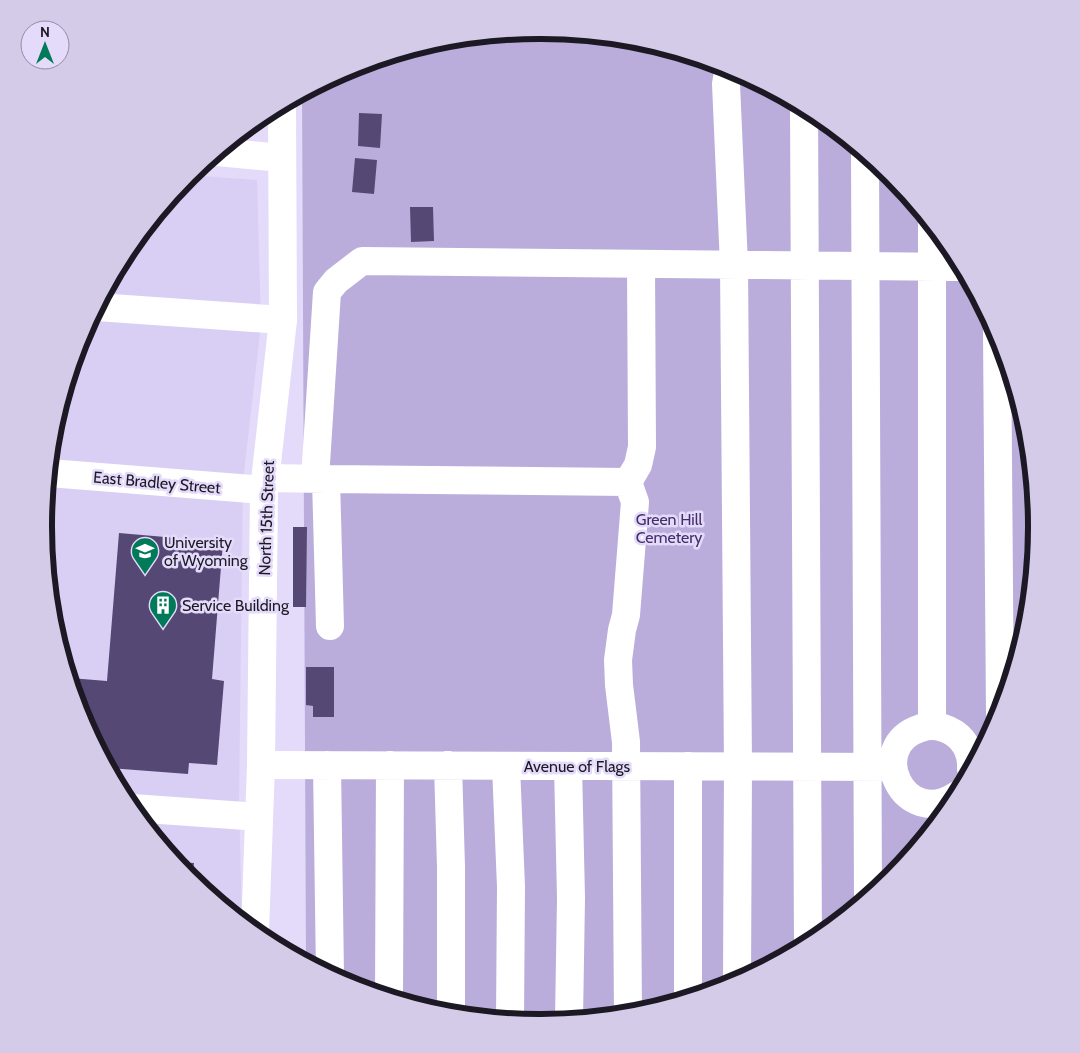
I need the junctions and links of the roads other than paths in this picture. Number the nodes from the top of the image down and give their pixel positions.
1 (727, 76) edge
2 (282, 113) edge
3 (804, 117) edge
4 (227, 153) edge
5 (282, 158) junction
6 (864, 162) edge
7 (932, 237) edge
8 (641, 264) junction
9 (734, 265) junction
10 (805, 265) junction
11 (865, 266) junction
12 (932, 266) junction
13 (952, 267) edge
14 (105, 308) edge
15 (283, 320) junction
16 (997, 357) edge
17 (55, 473) edge
18 (320, 479) junction
19 (628, 482) junction
20 (265, 484) junction
21 (330, 626) dead end
22 (1000, 689) edge
23 (932, 726) junction
24 (970, 755) edge
25 (261, 765) junction
26 (327, 765) junction
27 (390, 766) junction
28 (448, 766) junction
29 (506, 766) junction
30 (568, 766) junction
31 (626, 766) junction
32 (688, 766) junction
33 (738, 766) junction
34 (807, 766) junction
35 (880, 767) junction
36 (938, 808) edge
37 (143, 809) edge
38 (259, 817) junction
39 (869, 886) edge
40 (255, 922) edge
41 (808, 934) edge
42 (330, 967) edge
43 (737, 973) edge
44 (389, 990) edge
45 (688, 991) edge
46 (451, 1006) edge
47 (628, 1006) edge
48 (510, 1013) edge
49 (569, 1013) edge

1 - 9 street
2 - 5 street, North 15th Street
3 - 10 street
4 - 5 street
5 - 15 street, North 15th Street
6 - 11 street
7 - 12 street
8 - 9 street
8 - 18 street
8 - 19 street
9 - 10 street
9 - 33 street
10 - 11 street
10 - 34 street
11 - 12 street
11 - 35 street
12 - 13 street
12 - 23 street
14 - 15 street
15 - 20 street, North 15th Street
16 - 22 street
17 - 20 street, East Bradley Street
18 - 19 street, East Bradley Street
18 - 20 street, East Bradley Street
18 - 21 street
19 - 31 street
20 - 25 street, North 15th Street
23 - 24 street
23 - 35 street
25 - 26 street, Avenue of Flags
25 - 38 street, North 15th Street
26 - 27 street, Avenue of Flags
26 - 42 street
27 - 28 street, Avenue of Flags
27 - 44 street
28 - 29 street, Avenue of Flags
28 - 46 street
29 - 30 street, Avenue of Flags
29 - 48 street
30 - 31 street, Avenue of Flags
30 - 49 street
31 - 32 street, Avenue of Flags
31 - 47 street
32 - 33 street, Avenue of Flags
32 - 45 street
33 - 34 street, Avenue of Flags
33 - 43 street
34 - 35 street, Avenue of Flags
34 - 41 street
35 - 36 street
35 - 39 street
37 - 38 street
38 - 40 street, North 15th Street

